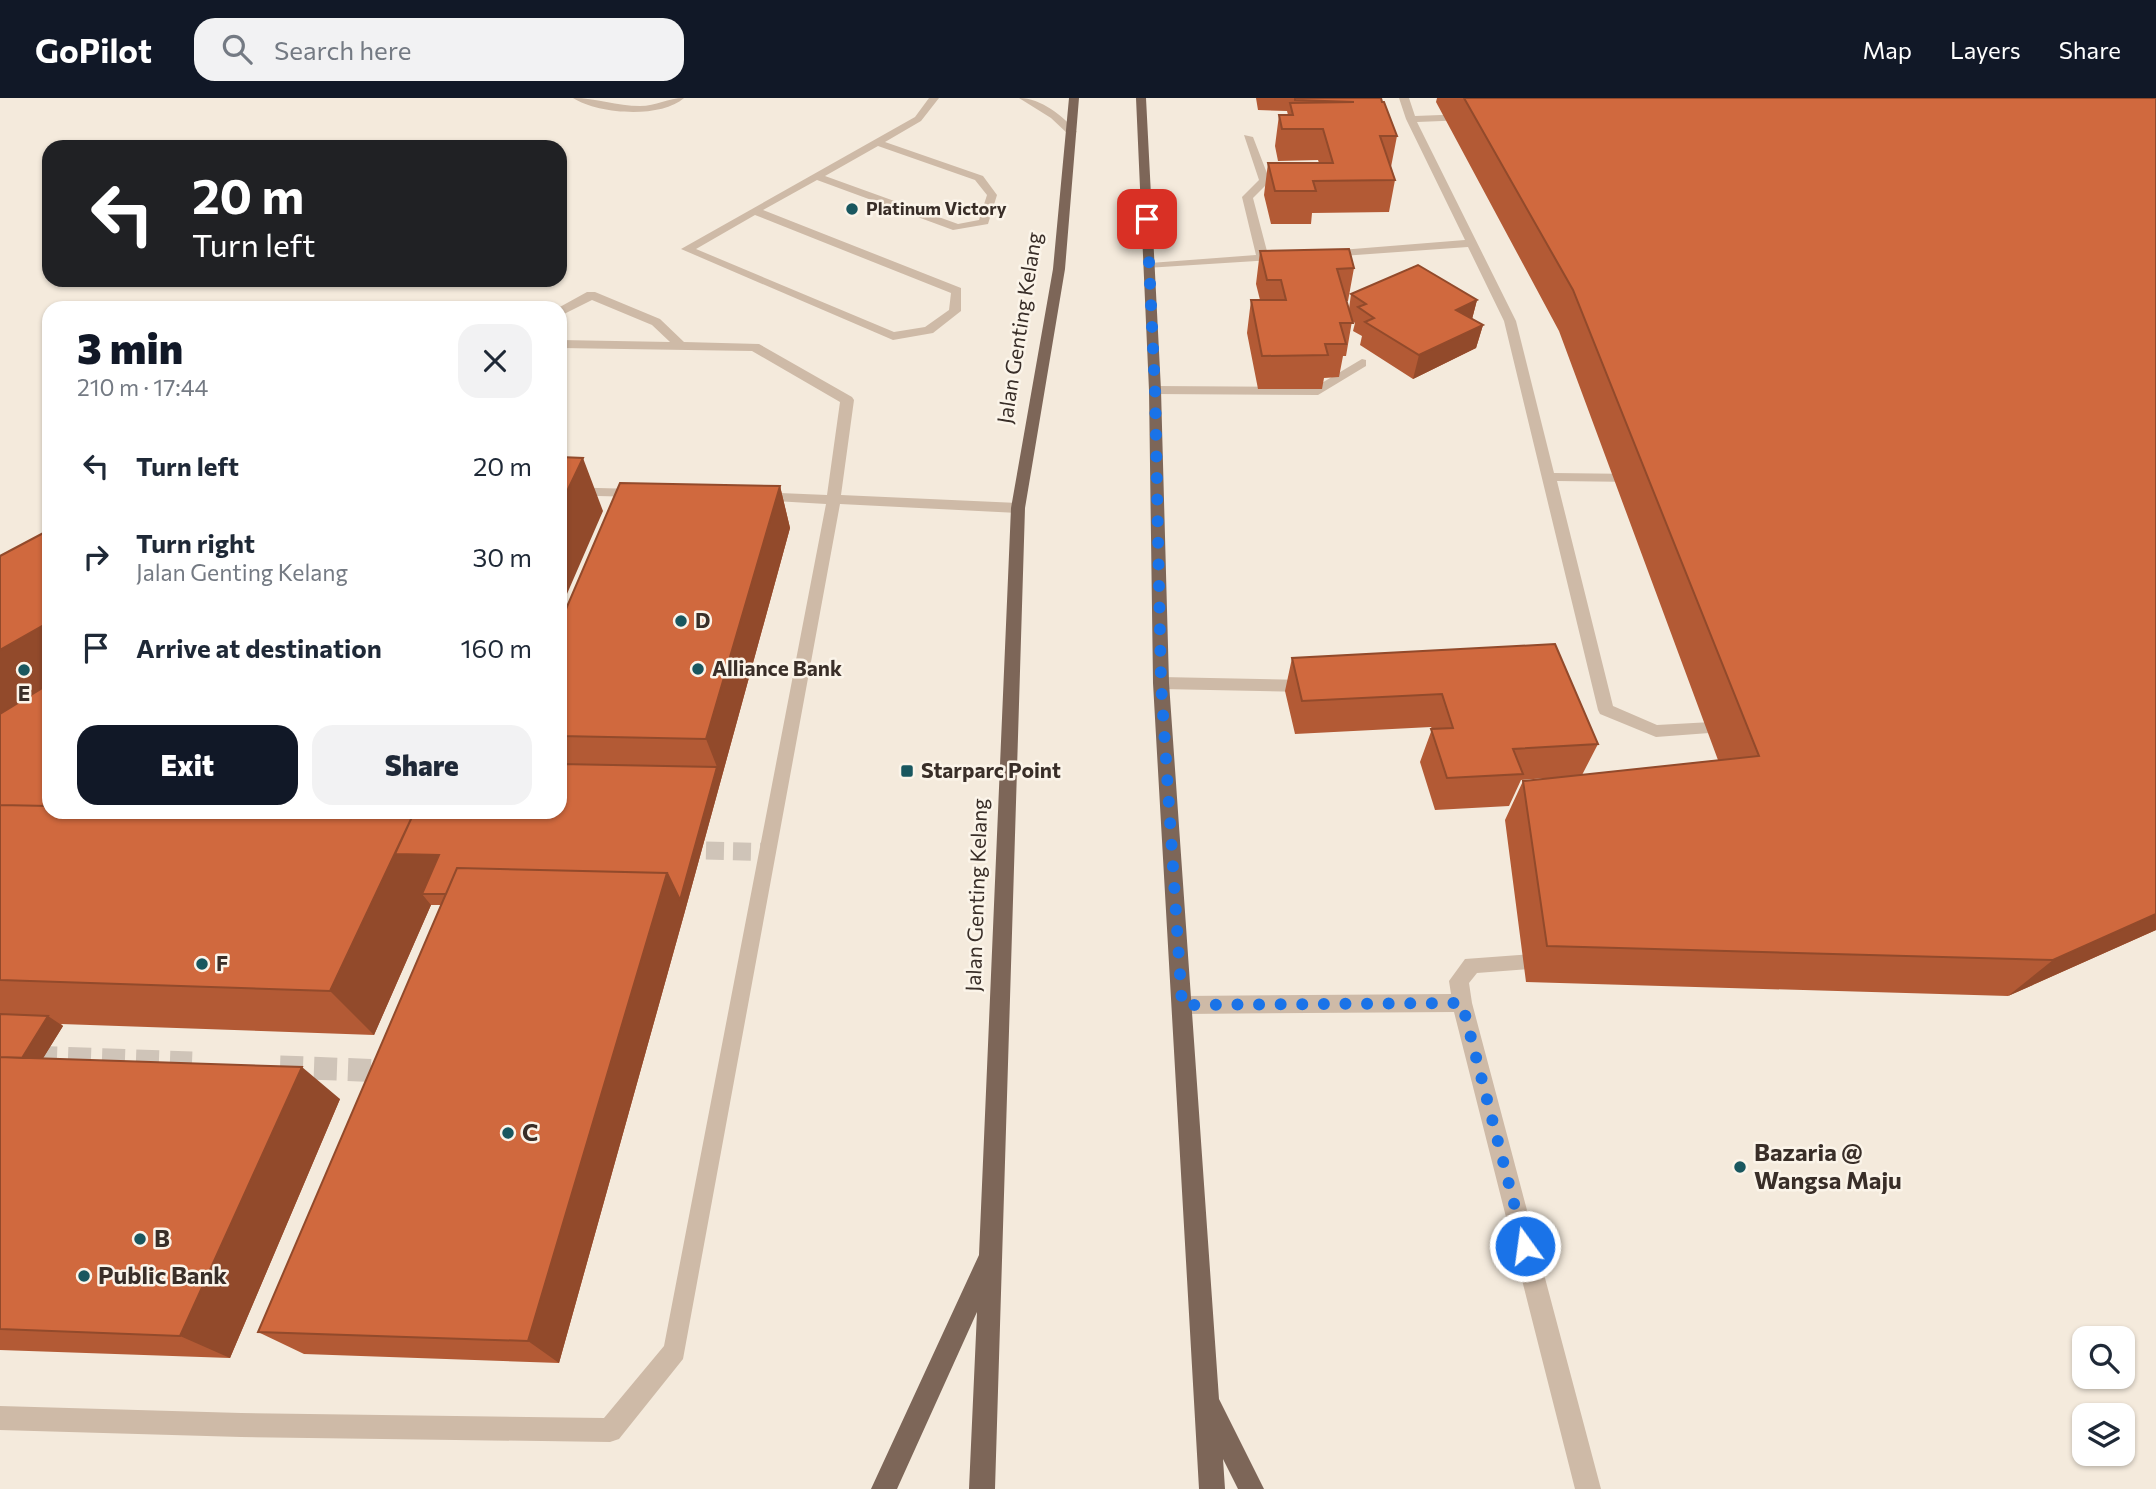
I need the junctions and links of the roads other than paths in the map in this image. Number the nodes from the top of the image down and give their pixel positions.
1 (578, 98) edge
2 (680, 98) edge
3 (934, 98) edge
4 (1024, 98) edge
5 (1074, 98) edge
6 (1141, 98) edge
7 (1404, 98) edge
8 (1480, 116) edge
9 (1411, 118) junction
10 (1072, 132) junction
11 (1248, 137) dead end
12 (876, 142) junction
13 (816, 176) junction
14 (755, 211) junction
15 (1471, 243) junction
16 (1319, 255) edge
17 (1291, 257) edge
18 (1263, 259) junction
19 (1150, 266) junction
20 (567, 308) edge
21 (567, 344) edge
22 (682, 347) junction
23 (1362, 363) dead end
24 (1155, 390) junction
25 (1548, 477) junction
26 (1647, 478) edge
27 (567, 491) edge
28 (652, 494) edge
29 (747, 496) edge
30 (834, 498) junction
31 (1018, 508) junction
32 (1161, 683) junction
33 (1326, 685) edge
34 (1751, 726) edge
35 (1570, 959) edge
36 (1462, 1003) junction
37 (1182, 1005) junction
38 (990, 1255) junction
39 (1206, 1398) junction
40 (0, 1418) edge
41 (884, 1489) edge
42 (982, 1489) edge
43 (1212, 1489) edge
44 (1251, 1489) edge
45 (1588, 1489) edge

1 - 2 lane
3 - 12 lane
4 - 10 lane
5 - 10 main road, Jalan Genting Kelang
6 - 19 main road
7 - 9 lane
8 - 9 lane
9 - 15 lane
10 - 31 main road, Jalan Genting Kelang
11 - 18 lane
12 - 13 lane
12 - 13 lane
13 - 14 lane
14 - 14 lane
15 - 16 lane
15 - 25 lane
17 - 18 lane
18 - 19 lane
19 - 24 main road
20 - 22 lane
21 - 22 lane
22 - 30 lane
23 - 24 lane
24 - 32 main road
25 - 26 lane
25 - 34 lane
27 - 28 lane
29 - 30 lane
30 - 31 lane
30 - 40 lane
31 - 38 main road, Jalan Genting Kelang
32 - 33 lane
32 - 37 main road
35 - 36 lane
36 - 37 lane
36 - 45 lane
37 - 39 main road
38 - 41 main road
38 - 42 main road, Jalan Genting Kelang
39 - 43 main road
39 - 44 main road

